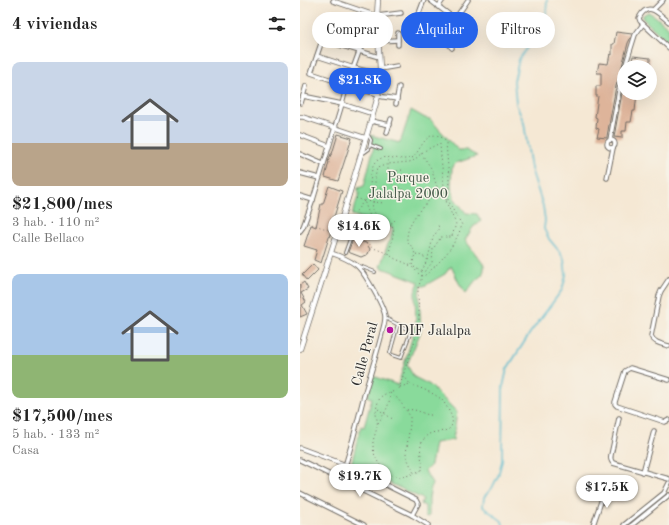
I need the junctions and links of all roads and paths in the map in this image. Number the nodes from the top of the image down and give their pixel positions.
1 (378, 0) edge
2 (424, 0) edge
3 (430, 0) edge
4 (444, 0) edge
5 (468, 0) edge
6 (663, 0) edge
7 (334, 1) edge
8 (438, 6) junction
9 (654, 9) junction
10 (365, 12) edge
11 (377, 12) edge
12 (420, 12) edge
13 (446, 12) edge
14 (459, 12) edge
15 (669, 22) edge
16 (643, 24) junction
17 (398, 33) dead end
18 (393, 40) edge
19 (398, 40) junction
20 (398, 45) dead end
21 (320, 48) edge
22 (347, 48) edge
23 (360, 48) edge
24 (378, 48) edge
25 (669, 48) edge
26 (359, 52) junction
27 (317, 56) junction
28 (379, 57) junction
29 (627, 60) edge
30 (397, 66) dead end
31 (354, 68) junction
32 (380, 72) junction
33 (346, 85) junction
34 (306, 86) dead end
35 (399, 88) dead end
36 (378, 95) junction
37 (303, 96) junction
38 (397, 99) junction
39 (617, 100) edge
40 (301, 103) edge
41 (342, 104) junction
42 (396, 104) dead end
43 (373, 114) junction
44 (300, 117) edge
45 (391, 120) dead end
46 (371, 121) junction
47 (390, 125) junction
48 (335, 127) junction
49 (387, 133) dead end
50 (300, 134) edge
51 (367, 136) junction
52 (370, 145) junction
53 (329, 146) junction
54 (382, 149) dead end
55 (421, 153) junction
56 (300, 154) edge
57 (361, 155) junction
58 (388, 158) junction
59 (323, 164) junction
60 (388, 164) junction
61 (402, 170) dead end
62 (300, 173) edge
63 (319, 178) junction
64 (607, 178) dead end
65 (389, 181) junction
66 (374, 192) junction
67 (369, 194) junction
68 (300, 196) edge
69 (356, 198) dead end
70 (313, 200) junction
71 (447, 200) junction
72 (364, 201) junction
73 (423, 201) dead end
74 (374, 202) junction
75 (384, 203) dead end
76 (371, 219) junction
77 (300, 220) edge
78 (395, 220) dead end
79 (341, 221) junction
80 (306, 222) junction
81 (355, 225) junction
82 (438, 225) dead end
83 (300, 231) edge
84 (334, 231) dead end
85 (352, 232) junction
86 (368, 238) junction
87 (331, 253) junction
88 (344, 253) dead end
89 (389, 254) junction
90 (416, 254) junction
91 (428, 258) junction
92 (356, 265) junction
93 (412, 266) junction
94 (375, 272) dead end
95 (422, 272) junction
96 (422, 276) junction
97 (669, 279) edge
98 (385, 318) junction
99 (398, 324) junction
100 (669, 346) edge
101 (300, 349) edge
102 (403, 375) junction
103 (669, 380) edge
104 (410, 384) junction
105 (400, 387) junction
106 (390, 393) junction
107 (377, 409) junction
108 (407, 410) junction
109 (385, 413) junction
110 (434, 415) dead end
111 (618, 418) dead end
112 (394, 420) dead end
113 (669, 420) edge
114 (378, 424) junction
115 (654, 431) dead end
116 (300, 448) edge
117 (300, 460) edge
118 (346, 465) junction
119 (643, 472) junction
120 (414, 473) junction
121 (669, 479) edge
122 (340, 480) junction
123 (669, 483) edge
124 (606, 487) dead end
125 (300, 494) edge
126 (669, 495) edge
127 (412, 515) junction
128 (364, 525) edge
129 (428, 525) edge
130 (593, 525) edge
131 (624, 525) edge
132 (632, 525) edge

1 - 11 street
2 - 12 street
3 - 8 street
4 - 8 street
5 - 14 street
6 - 9 street
7 - 10 street
8 - 13 street
9 - 15 street
9 - 16 street
16 - 25 street
16 - 29 street
17 - 19 street
18 - 19 street
19 - 20 street
21 - 27 street
22 - 26 street
23 - 26 street
24 - 28 street
26 - 28 street
26 - 31 street
27 - 31 street
27 - 33 street
28 - 32 street
30 - 32 street
31 - 32 street
31 - 33 street
32 - 36 street
33 - 36 street
33 - 41 street
34 - 37 street
35 - 38 street
36 - 38 street
36 - 43 street
37 - 40 street
37 - 41 street
38 - 42 street
39 - 64 street
41 - 43 street
41 - 48 street
43 - 46 street
44 - 48 street
45 - 47 street
46 - 47 street
46 - 51 street
47 - 49 street
48 - 51 street
48 - 53 street
50 - 53 street
51 - 52 lane
51 - 57 street
52 - 54 lane
52 - 57 lane
53 - 59 street
55 - 60 path
55 - 71 path
55 - 90 path
56 - 59 street
57 - 79 street
58 - 60 path
58 - 67 path
58 - 71 path
59 - 63 street
60 - 65 path
60 - 66 path
61 - 65 path
62 - 63 street
63 - 70 street
65 - 66 path
65 - 73 path
66 - 67 path
66 - 74 path
67 - 72 path
68 - 70 street
69 - 72 path
70 - 80 street
71 - 95 path
71 - 96 path
72 - 74 path
72 - 76 path
72 - 76 path
74 - 75 path
74 - 78 path
76 - 89 path
77 - 80 street
79 - 81 lane
79 - 87 street
80 - 83 street
80 - 84 path
81 - 85 lane
81 - 86 lane
82 - 91 path
85 - 86 lane
85 - 88 lane
86 - 89 path
87 - 92 street, Calle Peral
87 - 101 street
89 - 93 path
90 - 91 path
90 - 93 path
91 - 95 path
92 - 94 lane
92 - 98 street, Calle Peral
93 - 95 path
93 - 96 path
96 - 102 path
97 - 100 street
98 - 99 lane
98 - 118 street, Calle Peral
99 - 99 lane
102 - 104 path
102 - 105 path
103 - 113 street
104 - 105 path
104 - 120 path
105 - 106 path
106 - 107 path
106 - 108 path
106 - 109 path
107 - 109 path
107 - 114 path
108 - 110 path
108 - 120 path
109 - 112 path
109 - 114 path
111 - 119 street
114 - 120 path
115 - 119 street
116 - 118 street
117 - 122 street
118 - 122 street, Calle Peral
118 - 127 street
119 - 121 street
122 - 127 street
123 - 131 street
124 - 130 street
125 - 128 street
126 - 132 street
127 - 129 street

